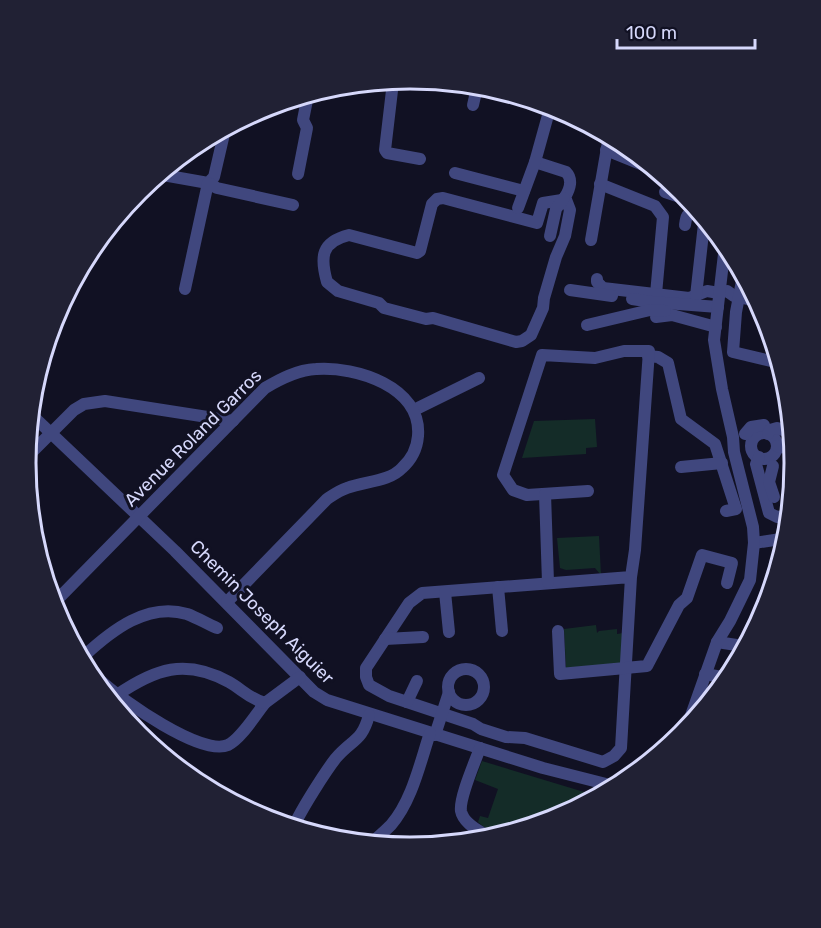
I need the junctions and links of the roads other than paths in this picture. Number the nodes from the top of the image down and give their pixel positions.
1 (392, 90) edge
2 (475, 96) edge
3 (306, 104) edge
4 (473, 105) dead end
5 (544, 114) edge
6 (303, 120) junction
7 (223, 140) edge
8 (607, 146) edge
9 (295, 155) dead end
10 (420, 159) dead end
11 (535, 162) junction
12 (455, 173) dead end
13 (298, 174) dead end
14 (171, 176) edge
15 (208, 183) junction
16 (600, 184) junction
17 (524, 191) junction
18 (665, 192) dead end
19 (669, 193) edge
20 (564, 199) junction
21 (293, 205) dead end
22 (518, 208) dead end
23 (689, 214) edge
24 (685, 225) dead end
25 (703, 230) edge
26 (549, 236) dead end
27 (591, 240) dead end
28 (723, 258) edge
29 (597, 279) dead end
30 (741, 288) edge
31 (185, 289) dead end
32 (570, 290) dead end
33 (656, 294) junction
34 (696, 296) junction
35 (739, 297) junction
36 (746, 299) edge
37 (718, 303) junction
38 (648, 318) dead end
39 (587, 325) dead end
40 (716, 327) junction
41 (648, 356) junction
42 (770, 361) edge
43 (479, 378) dead end
44 (414, 410) junction
45 (39, 421) edge
46 (232, 421) junction
47 (766, 429) junction
48 (783, 430) edge
49 (51, 432) junction
50 (744, 437) junction
51 (777, 446) junction
52 (37, 447) edge
53 (784, 447) edge
54 (759, 458) junction
55 (722, 464) junction
56 (773, 466) dead end
57 (681, 467) dead end
58 (588, 491) dead end
59 (545, 494) junction
60 (770, 498) junction
61 (726, 511) dead end
62 (782, 515) edge
63 (139, 517) junction
64 (777, 540) edge
65 (754, 543) junction
66 (631, 577) junction
67 (548, 582) junction
68 (727, 583) dead end
69 (498, 587) junction
70 (445, 592) junction
71 (61, 596) edge
72 (227, 602) junction
73 (217, 628) dead end
74 (502, 631) dead end
75 (449, 632) dead end
76 (558, 632) dead end
77 (423, 637) dead end
78 (386, 639) junction
79 (717, 642) junction
80 (738, 645) edge
81 (87, 653) edge
82 (626, 668) junction
83 (300, 677) junction
84 (703, 677) junction
85 (718, 677) edge
86 (417, 681) dead end
87 (714, 683) edge
88 (112, 691) edge
89 (449, 692) dead end
90 (117, 695) junction
91 (407, 702) junction
92 (265, 703) junction
93 (696, 707) edge
94 (442, 714) junction
95 (369, 715) junction
96 (433, 734) junction
97 (480, 748) junction
98 (543, 768) junction
99 (605, 784) edge
100 (598, 788) edge
101 (297, 821) edge
102 (480, 832) edge
103 (379, 837) edge

1 - 10 street
2 - 4 street
3 - 6 street
5 - 11 street
6 - 9 street
6 - 13 street
7 - 15 street
8 - 16 street
11 - 17 street
11 - 20 street
12 - 17 street
14 - 15 street
15 - 21 street
15 - 31 street
16 - 27 street
16 - 33 street
17 - 22 street
18 - 19 street
20 - 20 street
20 - 26 street
23 - 24 street
25 - 34 street
28 - 37 street
29 - 33 street
30 - 35 street
32 - 37 street
33 - 34 street
34 - 37 street
35 - 36 street
35 - 37 street
35 - 42 street
37 - 39 street
37 - 40 street
38 - 40 street
40 - 50 street
41 - 55 street
41 - 59 street
41 - 66 street
43 - 44 street
44 - 46 street, Avenue Roland Garros
44 - 72 street
45 - 49 street, Chemin Joseph Aiguier
46 - 49 street
46 - 63 street, Avenue Roland Garros
47 - 48 street
47 - 50 street
47 - 51 street
49 - 52 street
49 - 63 street, Chemin Joseph Aiguier
50 - 54 street
50 - 65 street
51 - 53 street
51 - 54 street
54 - 60 street
55 - 57 street
55 - 61 street
56 - 60 street
58 - 59 street
59 - 67 street
60 - 62 street
63 - 71 street, Avenue Roland Garros
63 - 72 street, Chemin Joseph Aiguier
64 - 65 street
65 - 79 street
66 - 67 street
66 - 82 street
67 - 69 street
68 - 82 street
69 - 70 street
69 - 74 street
70 - 75 street
70 - 78 street
72 - 83 street, Chemin Joseph Aiguier
73 - 81 street
76 - 82 street
77 - 78 street
78 - 91 street
79 - 80 street
79 - 84 street
82 - 94 street
83 - 92 street
83 - 95 street, Chemin Joseph Aiguier
84 - 85 street
84 - 87 street
84 - 93 street
86 - 91 street
88 - 90 street
89 - 94 street
90 - 92 street
90 - 92 street
91 - 94 street
94 - 96 street
95 - 96 street, Chemin Joseph Aiguier
95 - 101 street
96 - 97 street, Chemin Joseph Aiguier
96 - 103 street
97 - 98 street, Chemin Joseph Aiguier
97 - 102 street
98 - 99 street, Chemin Joseph Aiguier
98 - 100 street, Chemin Joseph Aiguier

